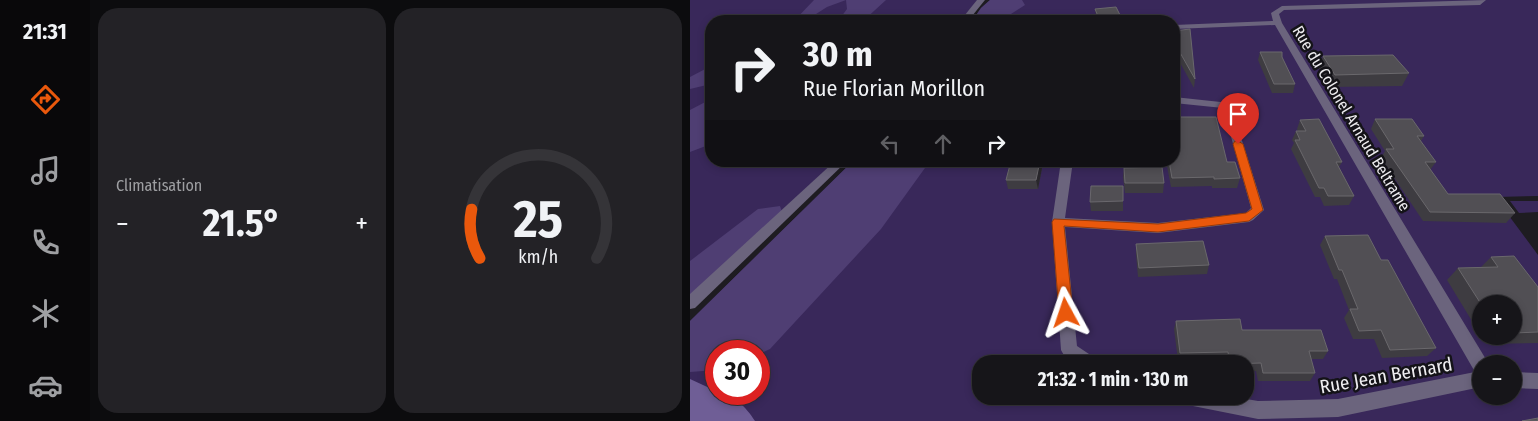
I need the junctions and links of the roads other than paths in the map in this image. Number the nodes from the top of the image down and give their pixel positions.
1 (981, 0) edge
2 (1482, 0) edge
3 (969, 15) edge
4 (1278, 23) junction
5 (1180, 27) edge
6 (1180, 101) edge
7 (836, 167) edge
8 (1066, 167) edge
9 (1058, 222) junction
10 (690, 303) edge
11 (1076, 355) edge
12 (1474, 355) edge
13 (1522, 380) edge
14 (1472, 381) edge
15 (1538, 381) edge
16 (1230, 405) edge

1 - 3 street
2 - 4 street, Rue du Colonel Arnaud Beltrame
4 - 5 street
4 - 12 street, Rue du Colonel Arnaud Beltrame
6 - 9 street
7 - 10 street
8 - 9 street
9 - 11 street
13 - 15 street
14 - 16 street, Rue Jean Bernard

